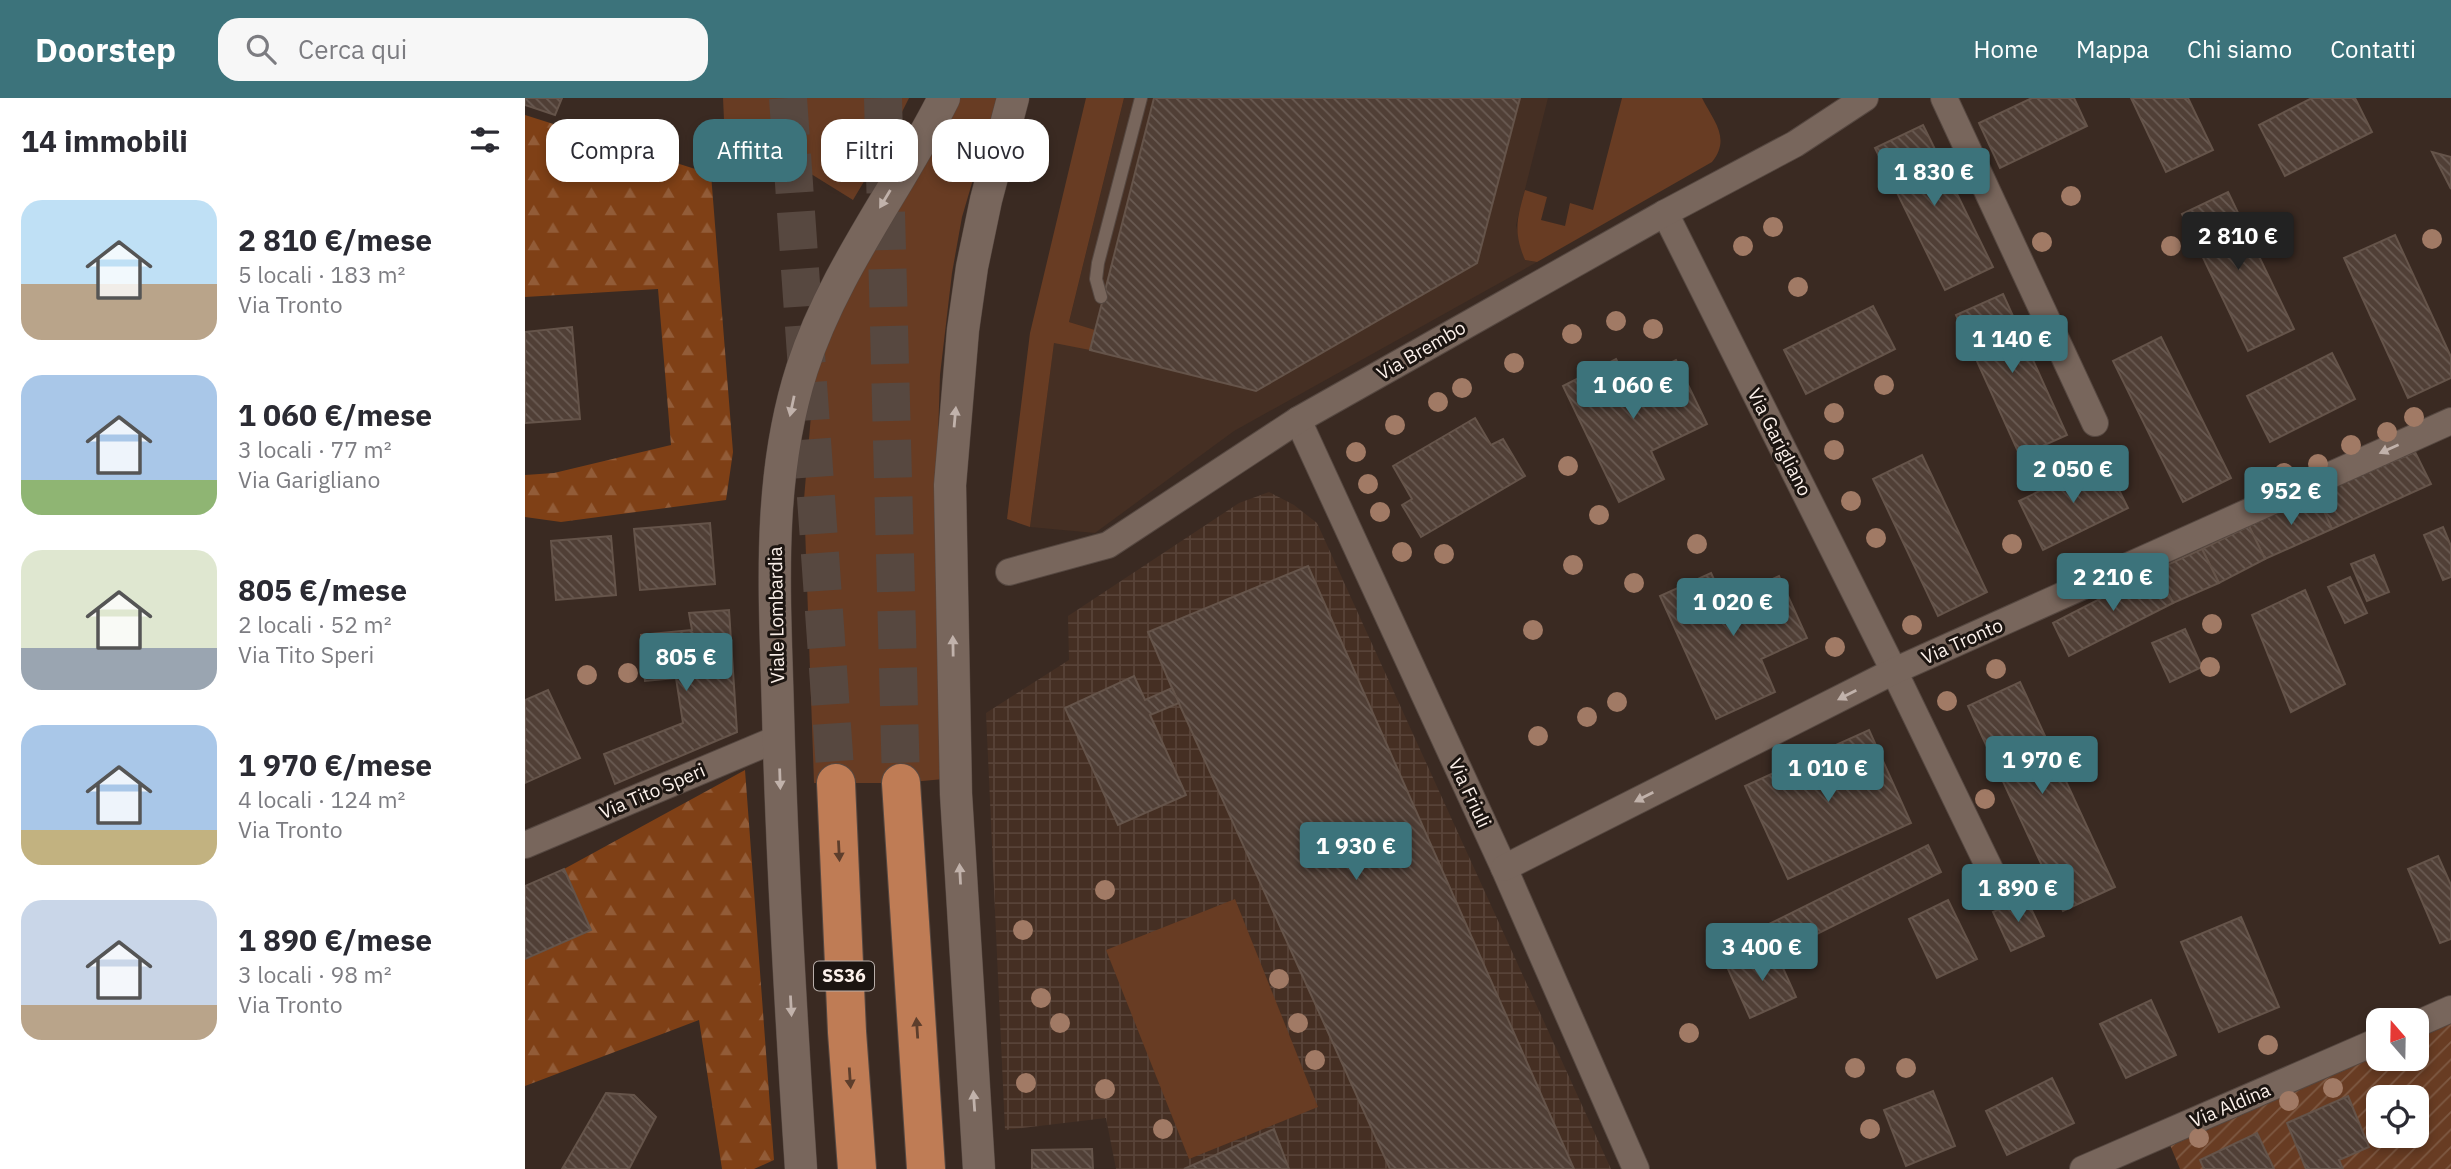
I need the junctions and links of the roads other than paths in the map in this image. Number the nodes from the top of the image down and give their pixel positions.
1 (944, 98) edge
2 (1013, 98) edge
3 (1140, 98) edge
4 (1850, 98) edge
5 (1865, 98) edge
6 (1944, 98) edge
7 (1831, 120) junction
8 (1665, 213) junction
9 (1101, 297) dead end
10 (1299, 420) junction
11 (2451, 421) edge
12 (2095, 423) dead end
13 (1009, 572) dead end
14 (1894, 671) junction
15 (779, 738) junction
16 (836, 783) tunnel mouth
17 (901, 783) tunnel mouth
18 (525, 845) edge
19 (1504, 868) junction
20 (2002, 894) dead end
21 (2451, 1009) edge
22 (2429, 1019) edge
23 (2366, 1046) edge
24 (801, 1169) edge
25 (857, 1169) edge
26 (926, 1169) edge
27 (979, 1169) edge
28 (1636, 1169) edge
29 (2083, 1169) edge

1 -> 15 street, Viale Lombardia
27 -> 2 street
3 - 9 lane
4 - 7 street, Via Brembo
5 - 7 street, Via Brembo
6 - 12 street
7 - 8 street, Via Brembo
8 - 10 street, Via Brembo
8 - 14 street, Via Garigliano
10 - 13 street, Via Brembo
10 - 19 street, Via Friuli
11 -> 14 street, Via Tronto
14 -> 19 street, Via Tronto
14 - 20 street
15 - 18 street, Via Tito Speri
15 -> 24 street, Viale Lombardia
16 -> 25 highway, SS36
26 -> 17 highway
19 - 28 street, Via Friuli
21 - 22 street
23 - 29 street, Via Aldina

